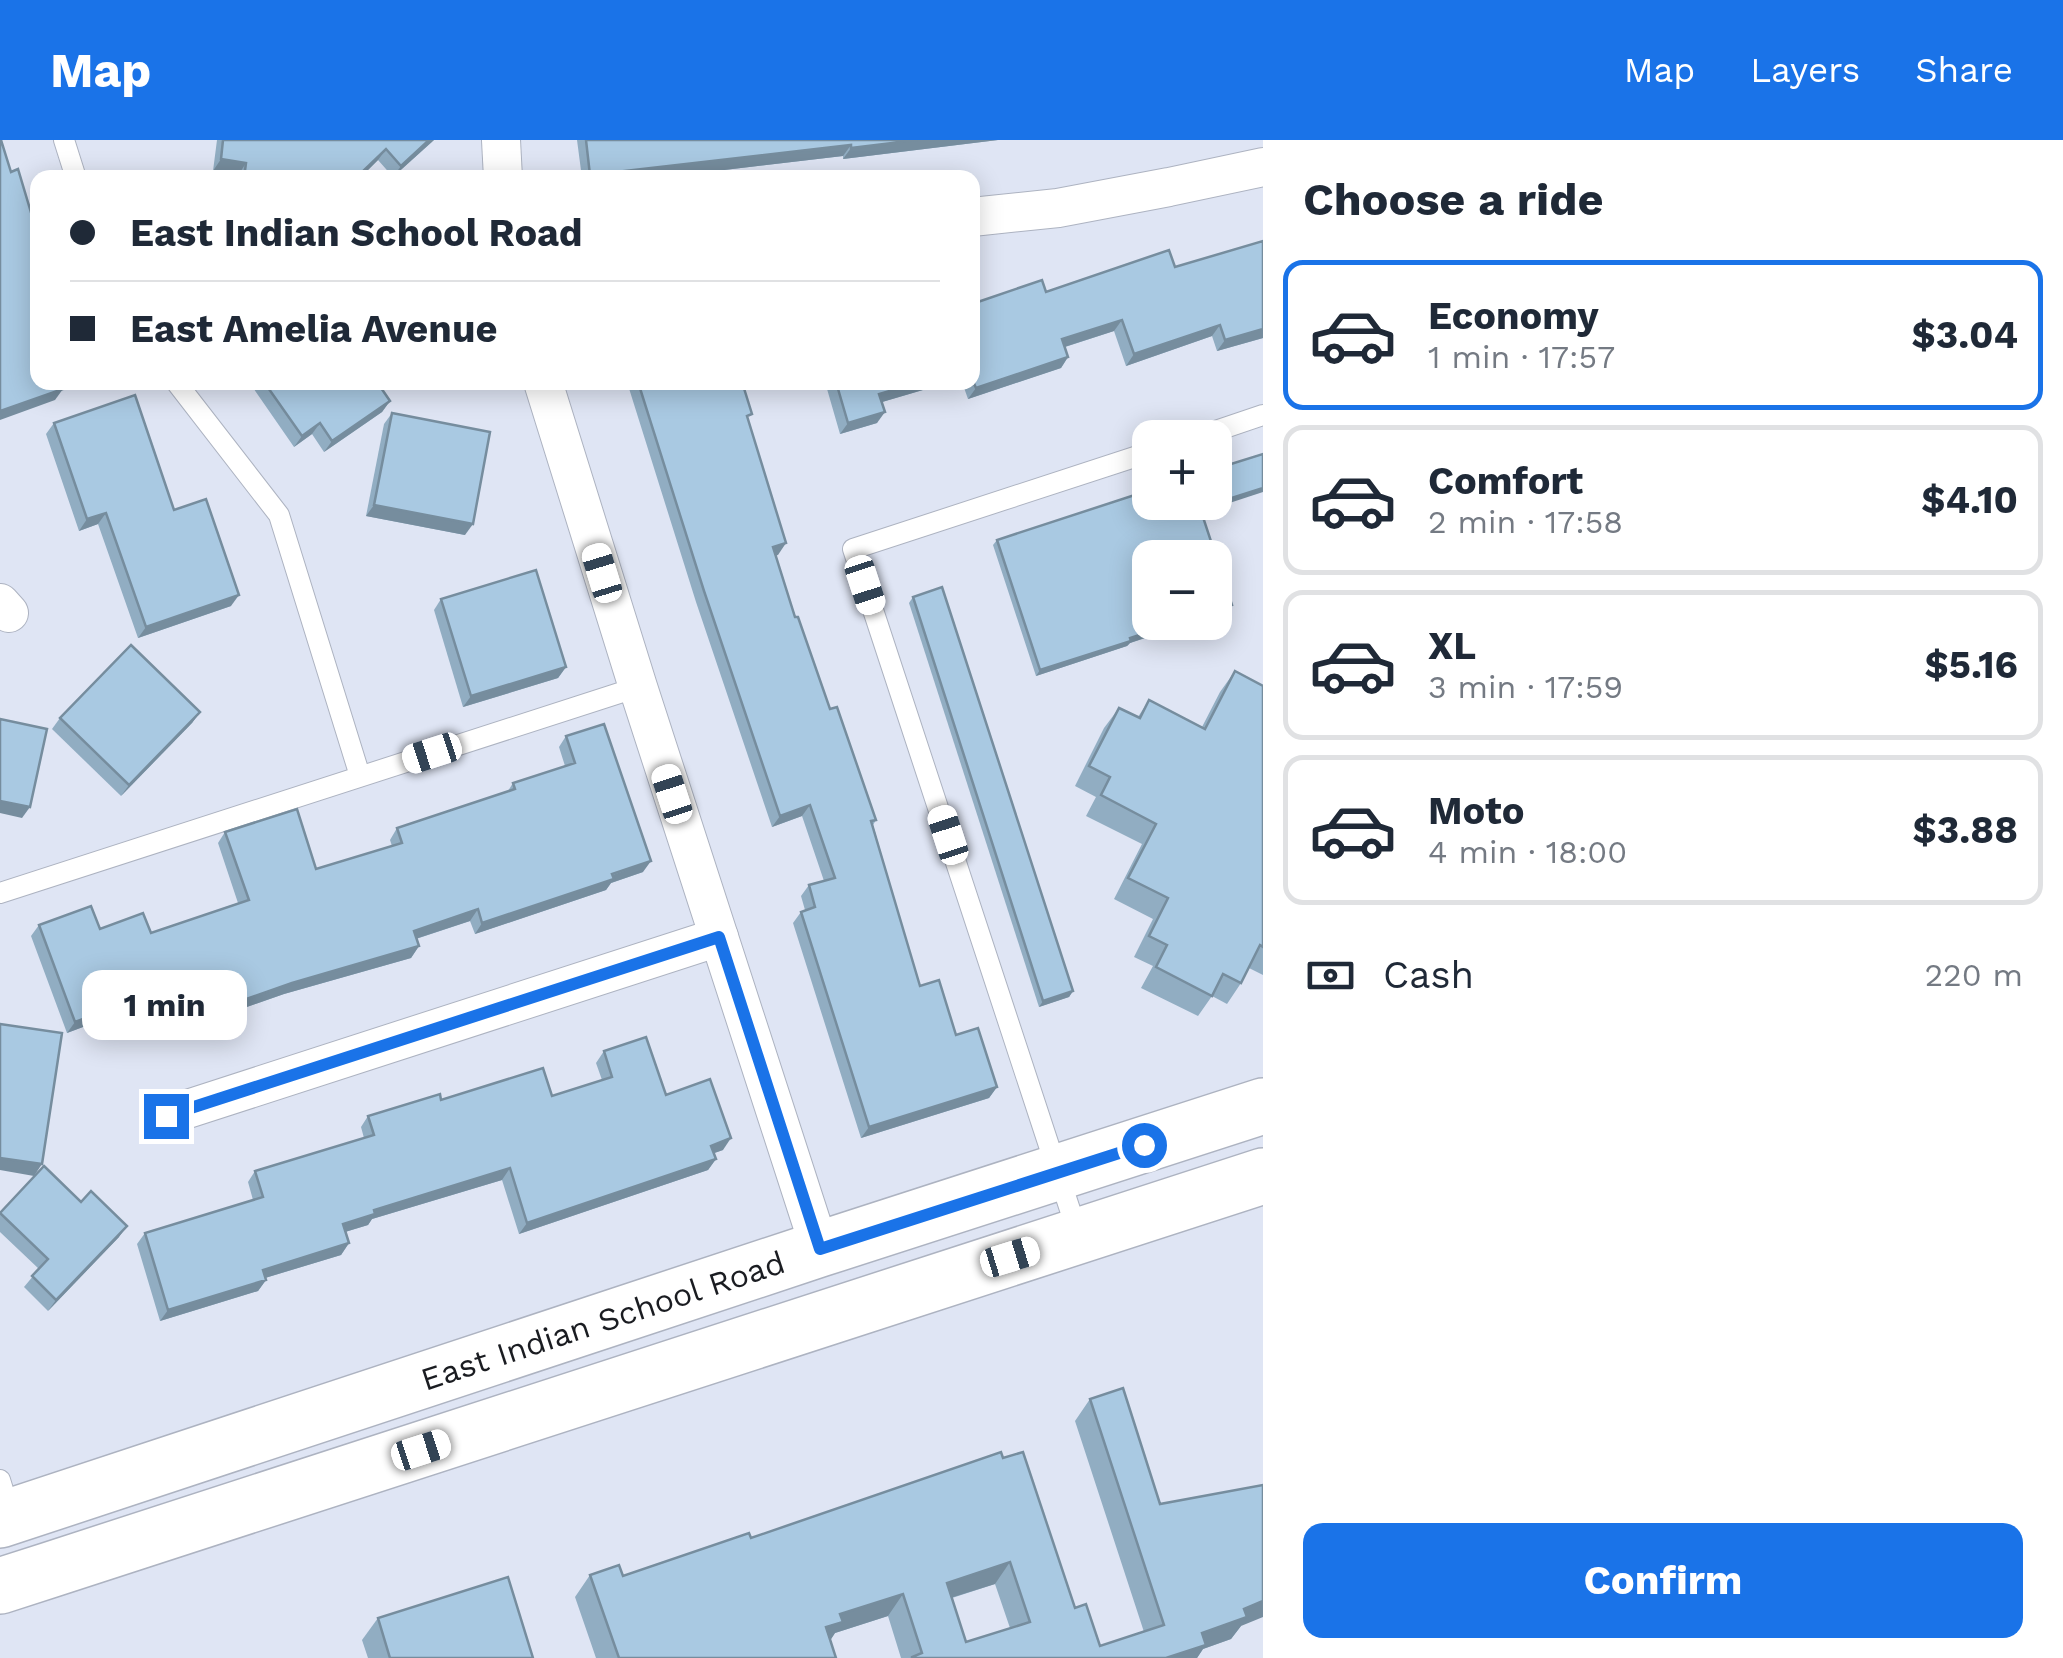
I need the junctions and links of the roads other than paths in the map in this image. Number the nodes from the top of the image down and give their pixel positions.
1 (64, 140) edge
2 (500, 140) edge
3 (1263, 167) edge
4 (73, 170) edge
5 (502, 170) edge
6 (980, 217) edge
7 (182, 390) edge
8 (545, 390) edge
9 (1263, 415) edge
10 (1232, 425) edge
11 (1132, 458) edge
12 (638, 687) junction
13 (360, 776) junction
14 (0, 893) edge
15 (719, 937) junction
16 (1263, 1106) edge
17 (166, 1116) dead end
18 (1059, 1172) junction
19 (1263, 1176) edge
20 (1079, 1235) junction
21 (820, 1249) junction
22 (4, 1505) edge
23 (0, 1586) edge

1 - 4 lane
2 - 5 street
3 - 6 street
7 - 13 lane
8 - 12 street
9 - 10 lane
11 - 18 lane
12 - 13 lane
12 - 15 street
13 - 14 lane
15 - 17 street
15 - 21 street
16 - 18 main road, East Indian School Road
18 - 20 lane
18 - 21 main road, East Indian School Road
19 - 20 main road, East Indian School Road
20 - 23 main road, East Indian School Road
21 - 22 main road, East Indian School Road

